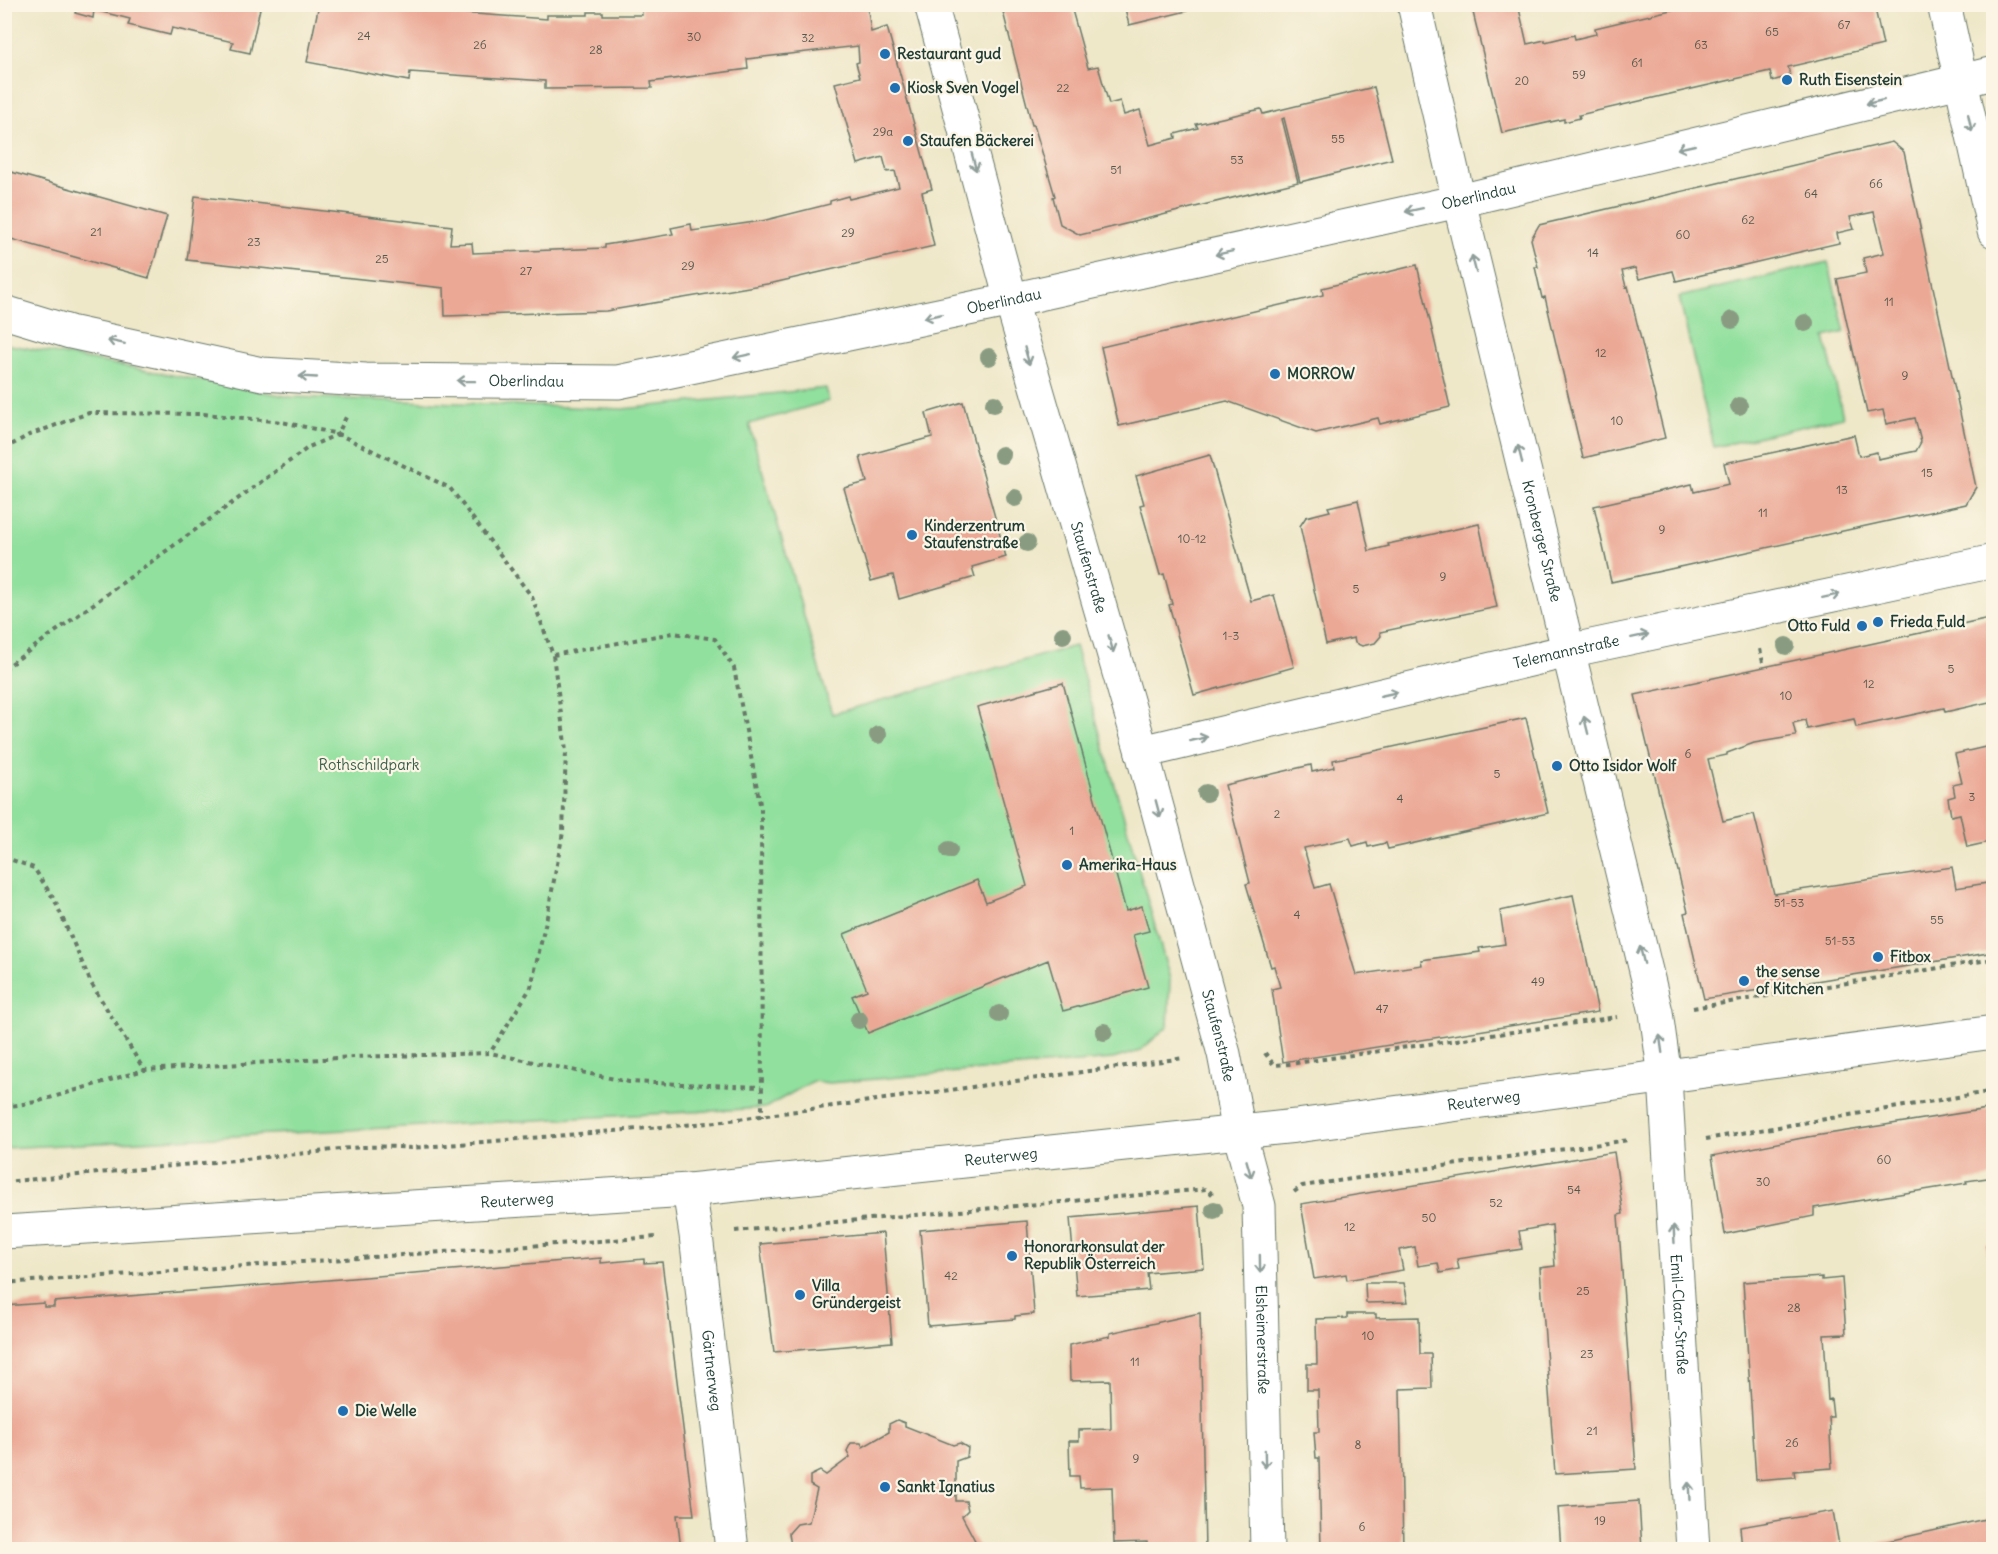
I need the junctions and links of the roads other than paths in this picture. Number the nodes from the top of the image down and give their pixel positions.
1 (931, 4) edge
2 (1414, 4) edge
3 (1944, 4) edge
4 (1994, 73) edge
5 (1961, 81) junction
6 (1459, 201) junction
7 (1994, 231) edge
8 (1011, 300) junction
9 (4, 312) edge
10 (1994, 561) edge
11 (1568, 651) junction
12 (1142, 752) junction
13 (1994, 1032) edge
14 (1665, 1077) junction
15 (1239, 1132) junction
16 (689, 1190) junction
17 (4, 1232) edge
18 (732, 1550) edge
19 (1267, 1550) edge
20 (1693, 1550) edge

1 -> 8 street, Staufenstraße
2 - 6 street, Kronberger Straße
3 - 5 street
4 - 5 street, Oberlindau
5 -> 6 street, Oberlindau
5 -> 7 street
6 -> 8 street, Oberlindau
11 -> 6 street, Kronberger Straße
8 -> 9 street, Oberlindau
8 -> 12 street, Staufenstraße
11 -> 10 street, Telemannstraße
12 -> 11 street, Telemannstraße
14 -> 11 street, Kronberger Straße
12 -> 15 street, Staufenstraße
13 - 14 street, Reuterweg
14 - 15 street, Reuterweg
20 -> 14 street, Emil-Claar-Straße
15 - 16 street, Reuterweg
15 -> 19 street, Elsheimerstraße
16 - 17 street, Reuterweg
16 - 18 street, Gärtnerweg

